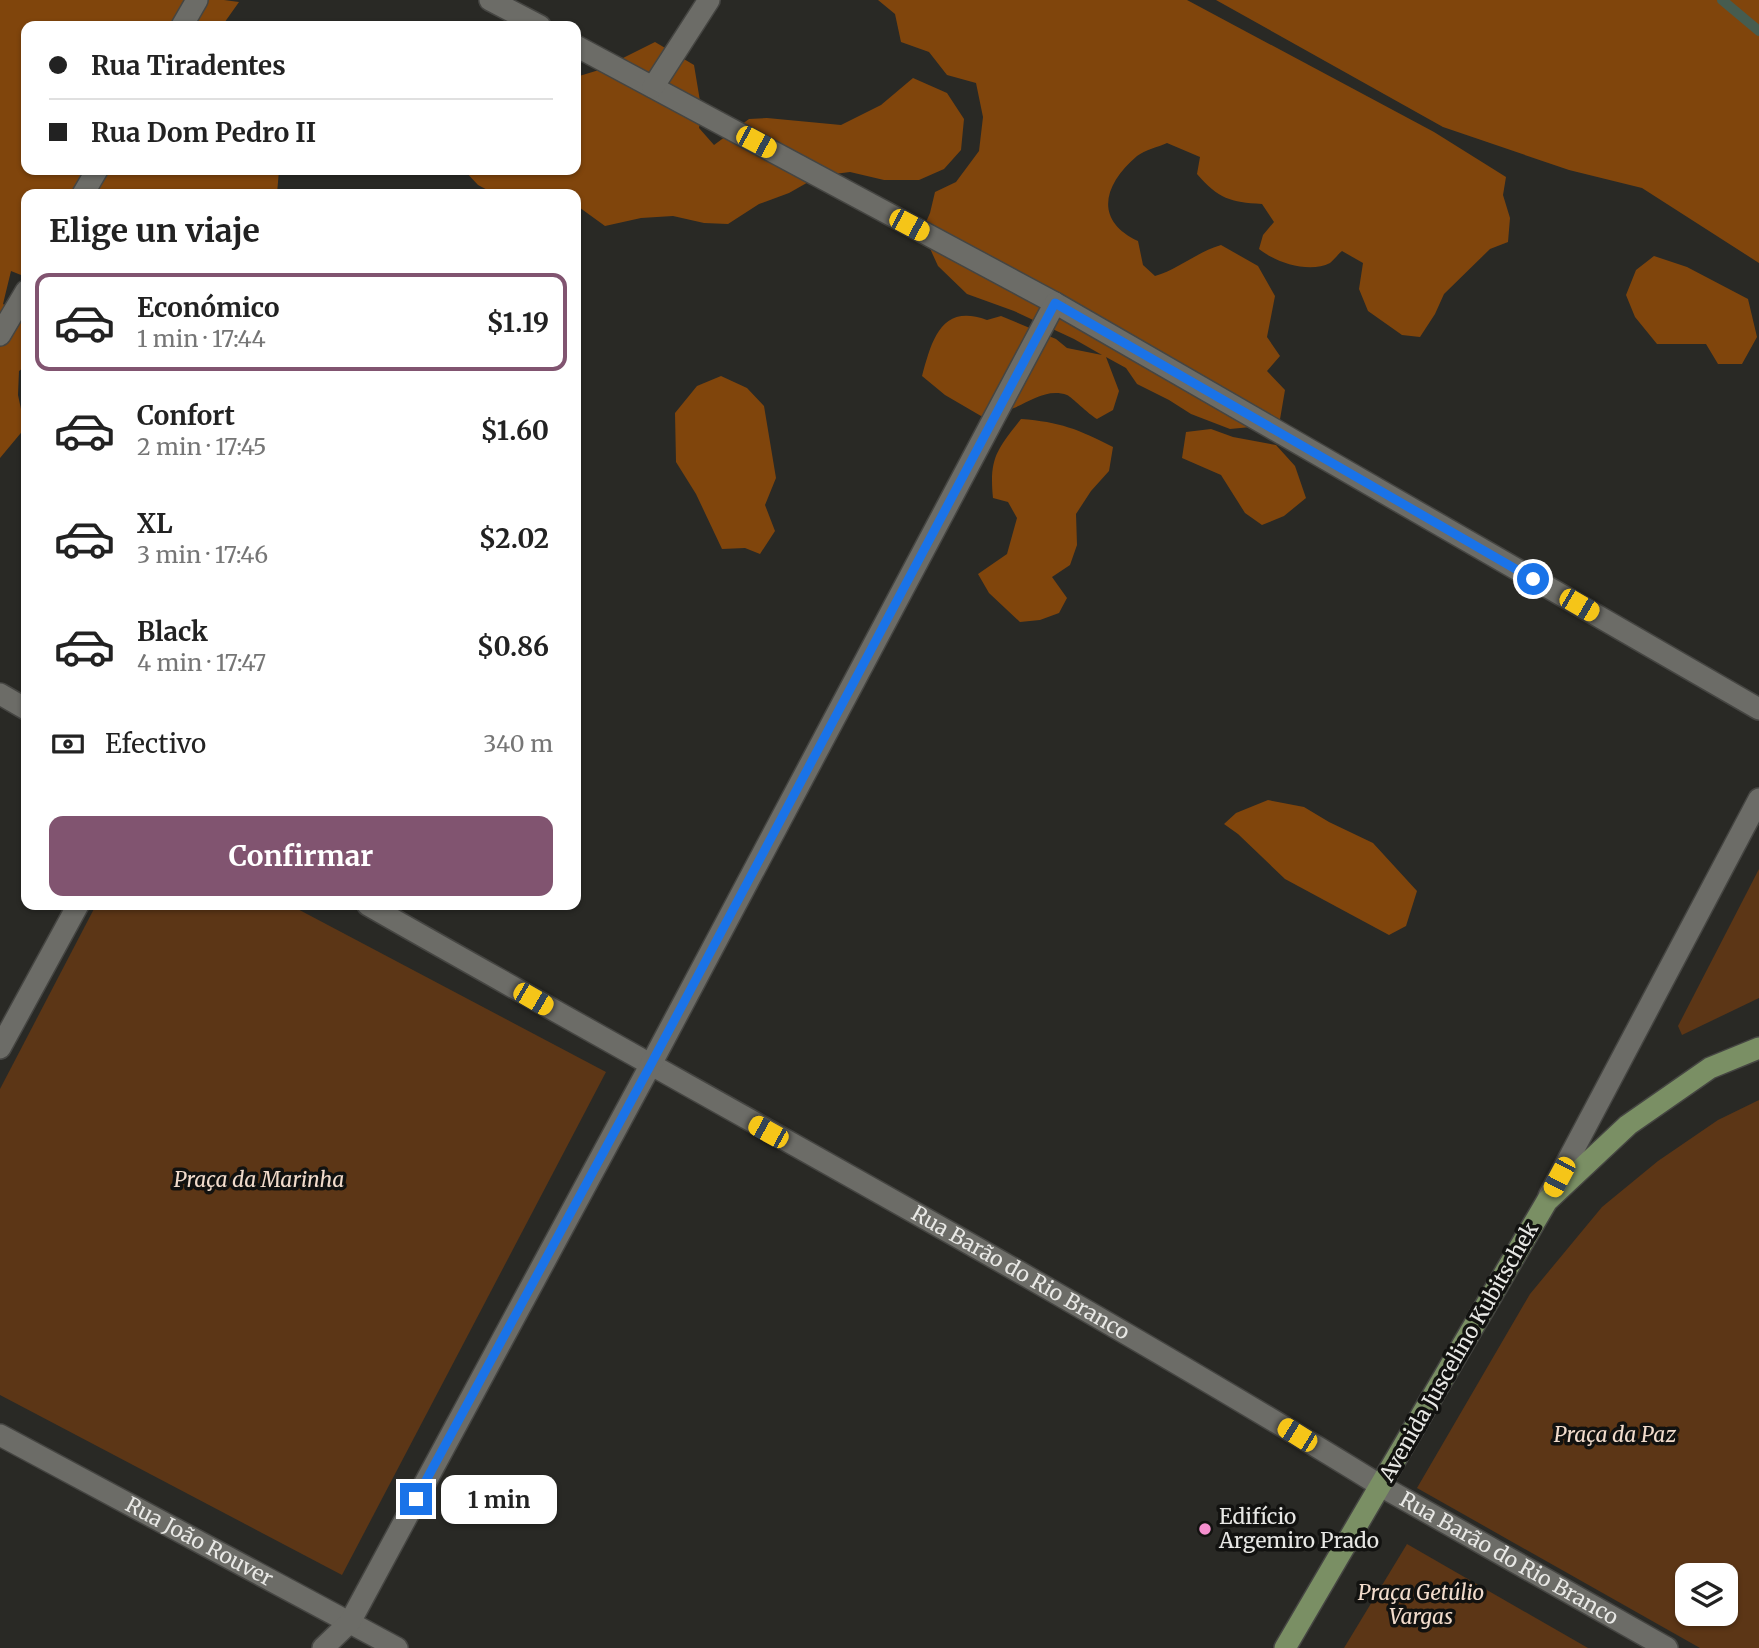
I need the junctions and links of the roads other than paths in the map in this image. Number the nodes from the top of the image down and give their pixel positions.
1 (197, 0) edge
2 (491, 0) edge
3 (709, 0) edge
4 (185, 21) edge
5 (531, 21) edge
6 (581, 49) edge
7 (653, 87) junction
8 (21, 299) edge
9 (1055, 303) junction
10 (0, 335) edge
11 (0, 694) edge
12 (21, 706) edge
13 (1759, 709) edge
14 (1759, 799) edge
15 (75, 910) edge
16 (377, 910) edge
17 (0, 1048) edge
18 (1759, 1048) edge
19 (650, 1066) junction
20 (1547, 1201) junction
21 (0, 1435) edge
22 (1381, 1486) junction
23 (350, 1622) junction
24 (323, 1648) edge
25 (397, 1648) edge
26 (1285, 1648) edge
27 (1667, 1648) edge

1 - 4 street
2 - 5 street
3 - 7 street
6 - 7 street
7 - 9 street
8 - 10 street
9 - 13 street
9 - 19 street
11 - 12 street
14 - 20 street, Avenida Juscelino Kubitschek
15 - 17 street
16 - 19 street, Rua Barão do Rio Branco
18 - 20 main road, Avenida Juscelino Kubitschek
19 - 22 street, Rua Barão do Rio Branco
19 - 23 street
20 - 22 main road, Avenida Juscelino Kubitschek
21 - 23 street, Rua João Rouver
22 - 26 main road, Avenida Juscelino Kubitschek
22 - 27 street, Rua Barão do Rio Branco
23 - 24 street
23 - 25 street, Rua João Rouver

